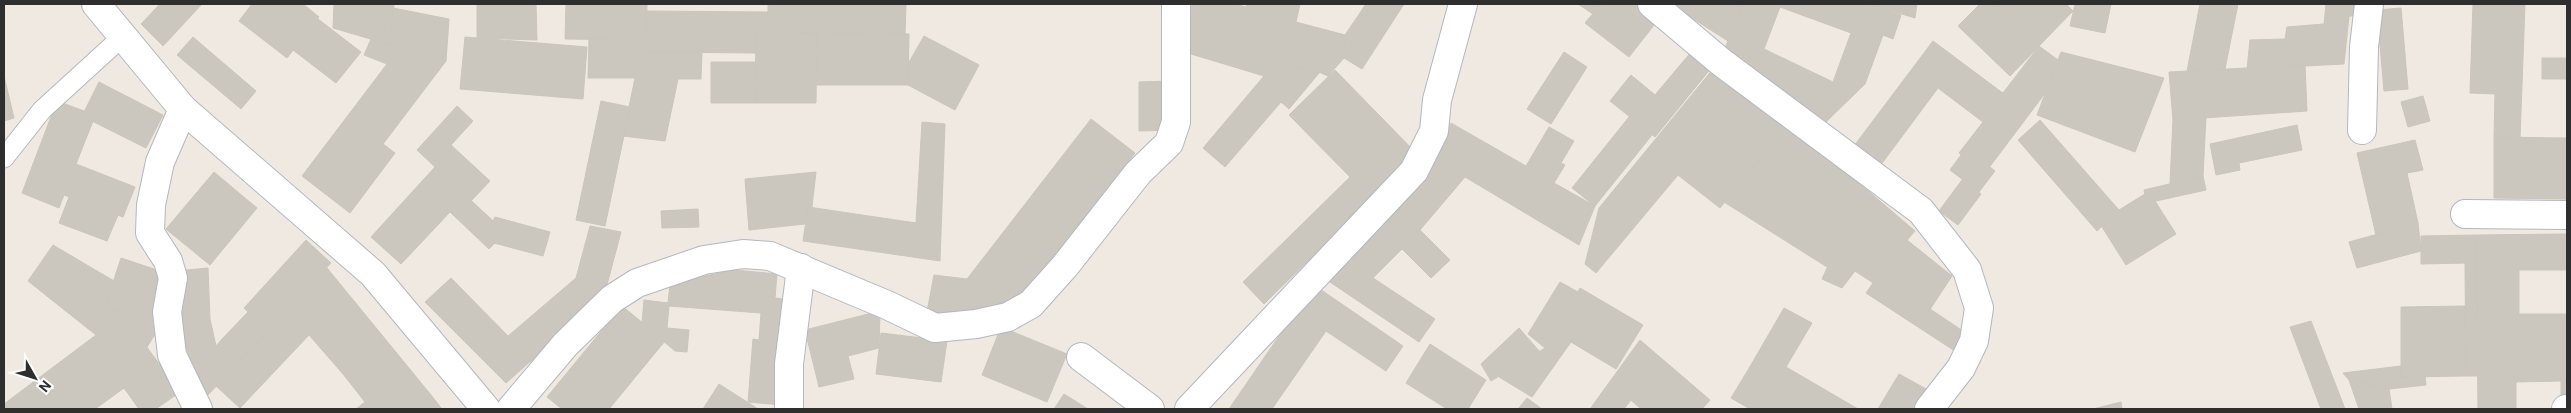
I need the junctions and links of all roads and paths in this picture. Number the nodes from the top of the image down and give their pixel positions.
1 (96, 4) edge
2 (1176, 4) edge
3 (1463, 4) edge
4 (1652, 4) edge
5 (2369, 4) edge
6 (122, 37) junction
7 (183, 109) junction
8 (2362, 130) dead end
9 (4, 158) edge
10 (2464, 214) dead end
11 (2567, 215) edge
12 (801, 268) junction
13 (1081, 357) dead end
14 (198, 409) edge
15 (486, 409) edge
16 (512, 409) edge
17 (788, 409) edge
18 (1150, 409) edge
19 (1189, 409) edge
20 (1929, 409) edge

1 - 6 street
2 - 12 street
3 - 19 street
4 - 20 street
5 - 8 street
6 - 7 street
6 - 9 lane
7 - 14 street
7 - 15 street
10 - 11 street
12 - 16 street
12 - 17 street
13 - 18 street

